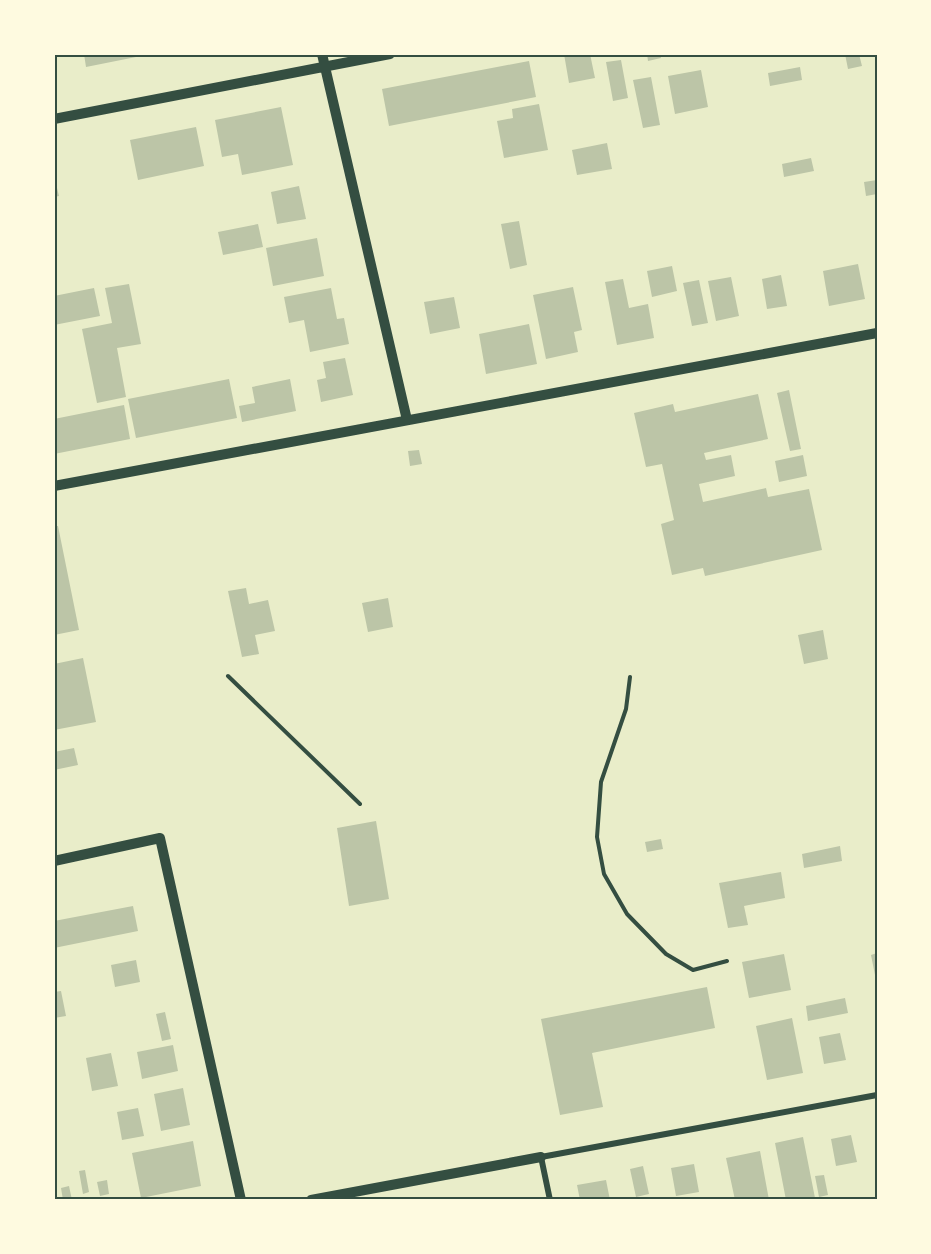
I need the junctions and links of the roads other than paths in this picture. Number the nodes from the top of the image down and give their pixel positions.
1 (322, 54) edge
2 (390, 54) edge
3 (324, 67) junction
4 (54, 119) edge
5 (877, 333) edge
6 (407, 420) junction
7 (54, 486) edge
8 (54, 861) edge
9 (877, 1095) edge
10 (541, 1157) junction
11 (241, 1200) edge
12 (311, 1200) edge
13 (550, 1200) edge

1 - 3 street
2 - 3 street
3 - 4 street
3 - 6 street
5 - 6 street
6 - 7 street
8 - 11 street
9 - 10 street
10 - 12 street
10 - 13 street

